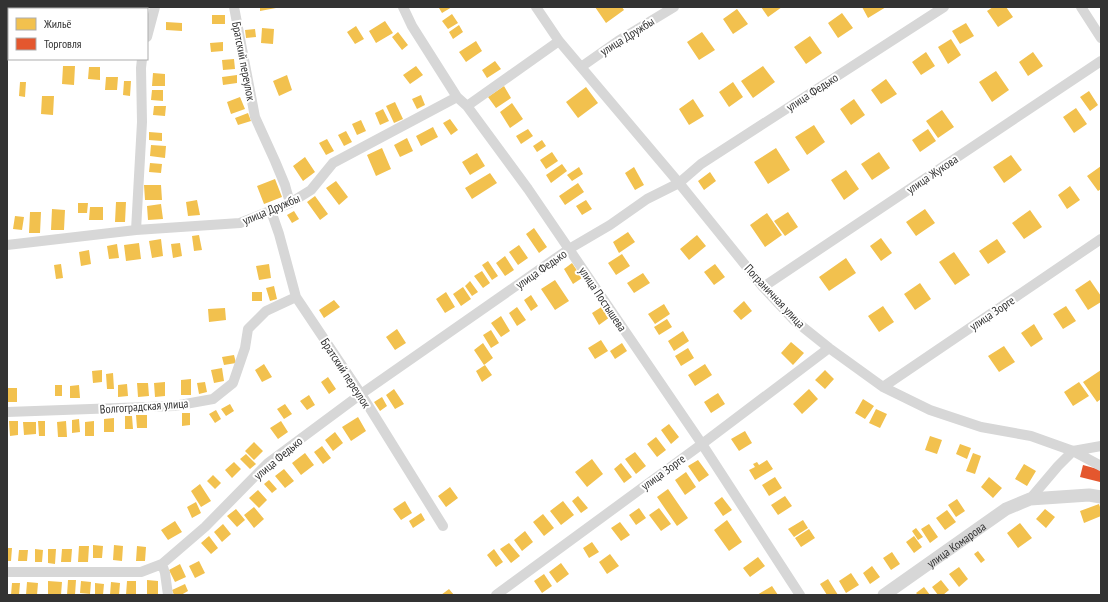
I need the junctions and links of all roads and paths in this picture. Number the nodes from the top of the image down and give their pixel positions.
1 (155, 7) edge
2 (234, 7) edge
3 (404, 7) edge
4 (536, 7) edge
5 (674, 7) edge
6 (944, 7) edge
7 (1081, 7) edge
8 (148, 32) edge
9 (1101, 38) edge
10 (559, 41) junction
11 (142, 60) edge
12 (1101, 61) edge
13 (580, 67) junction
14 (457, 97) junction
15 (467, 106) junction
16 (678, 183) junction
17 (290, 203) junction
18 (271, 211) junction
19 (136, 230) junction
20 (1101, 239) edge
21 (7, 245) edge
22 (569, 249) junction
23 (763, 287) junction
24 (296, 297) junction
25 (829, 348) junction
26 (883, 387) junction
27 (361, 394) junction
28 (7, 412) edge
29 (702, 444) junction
30 (1101, 446) edge
31 (1073, 452) junction
32 (1101, 466) edge
33 (1101, 497) edge
34 (1030, 499) junction
35 (444, 526) dead end
36 (164, 568) junction
37 (7, 572) edge
38 (168, 595) edge
39 (496, 595) edge
40 (800, 595) edge
41 (884, 595) edge

1 - 8 street
2 - 17 street, Братский переулок
3 - 14 street, улица Постышева
4 - 10 street, Пограничная улица
5 - 13 street, улица Дружбы
6 - 16 street, улица Федько
7 - 9 street
10 - 13 street, Пограничная улица
10 - 15 street
11 - 19 street
12 - 23 street, улица Жукова
13 - 16 street, Пограничная улица
14 - 15 street, улица Постышева
14 - 17 street, улица Дружбы
15 - 22 street, улица Постышева
16 - 22 street, улица Федько
16 - 23 street, Пограничная улица
17 - 18 street, улица Дружбы
18 - 19 street, улица Дружбы
18 - 24 street, Братский переулок
19 - 21 street, улица Дружбы
20 - 26 street, улица Зорге
22 - 27 street, улица Федько
22 - 29 street, улица Постышева
23 - 25 street, Пограничная улица
24 - 27 street, Братский переулок
24 - 28 street, Волгоградская улица
25 - 26 street, Пограничная улица
25 - 29 street, улица Зорге
26 - 31 street, Пограничная улица
27 - 35 street, Братский переулок
27 - 36 street, улица Федько
29 - 39 street, улица Зорге
29 - 40 street, улица Постышева
30 - 31 street
31 - 32 street, Пограничная улица
31 - 34 street, улица Комарова
33 - 34 street, улица Комарова
34 - 41 street, улица Комарова
36 - 37 street, улица Федько
36 - 38 street

